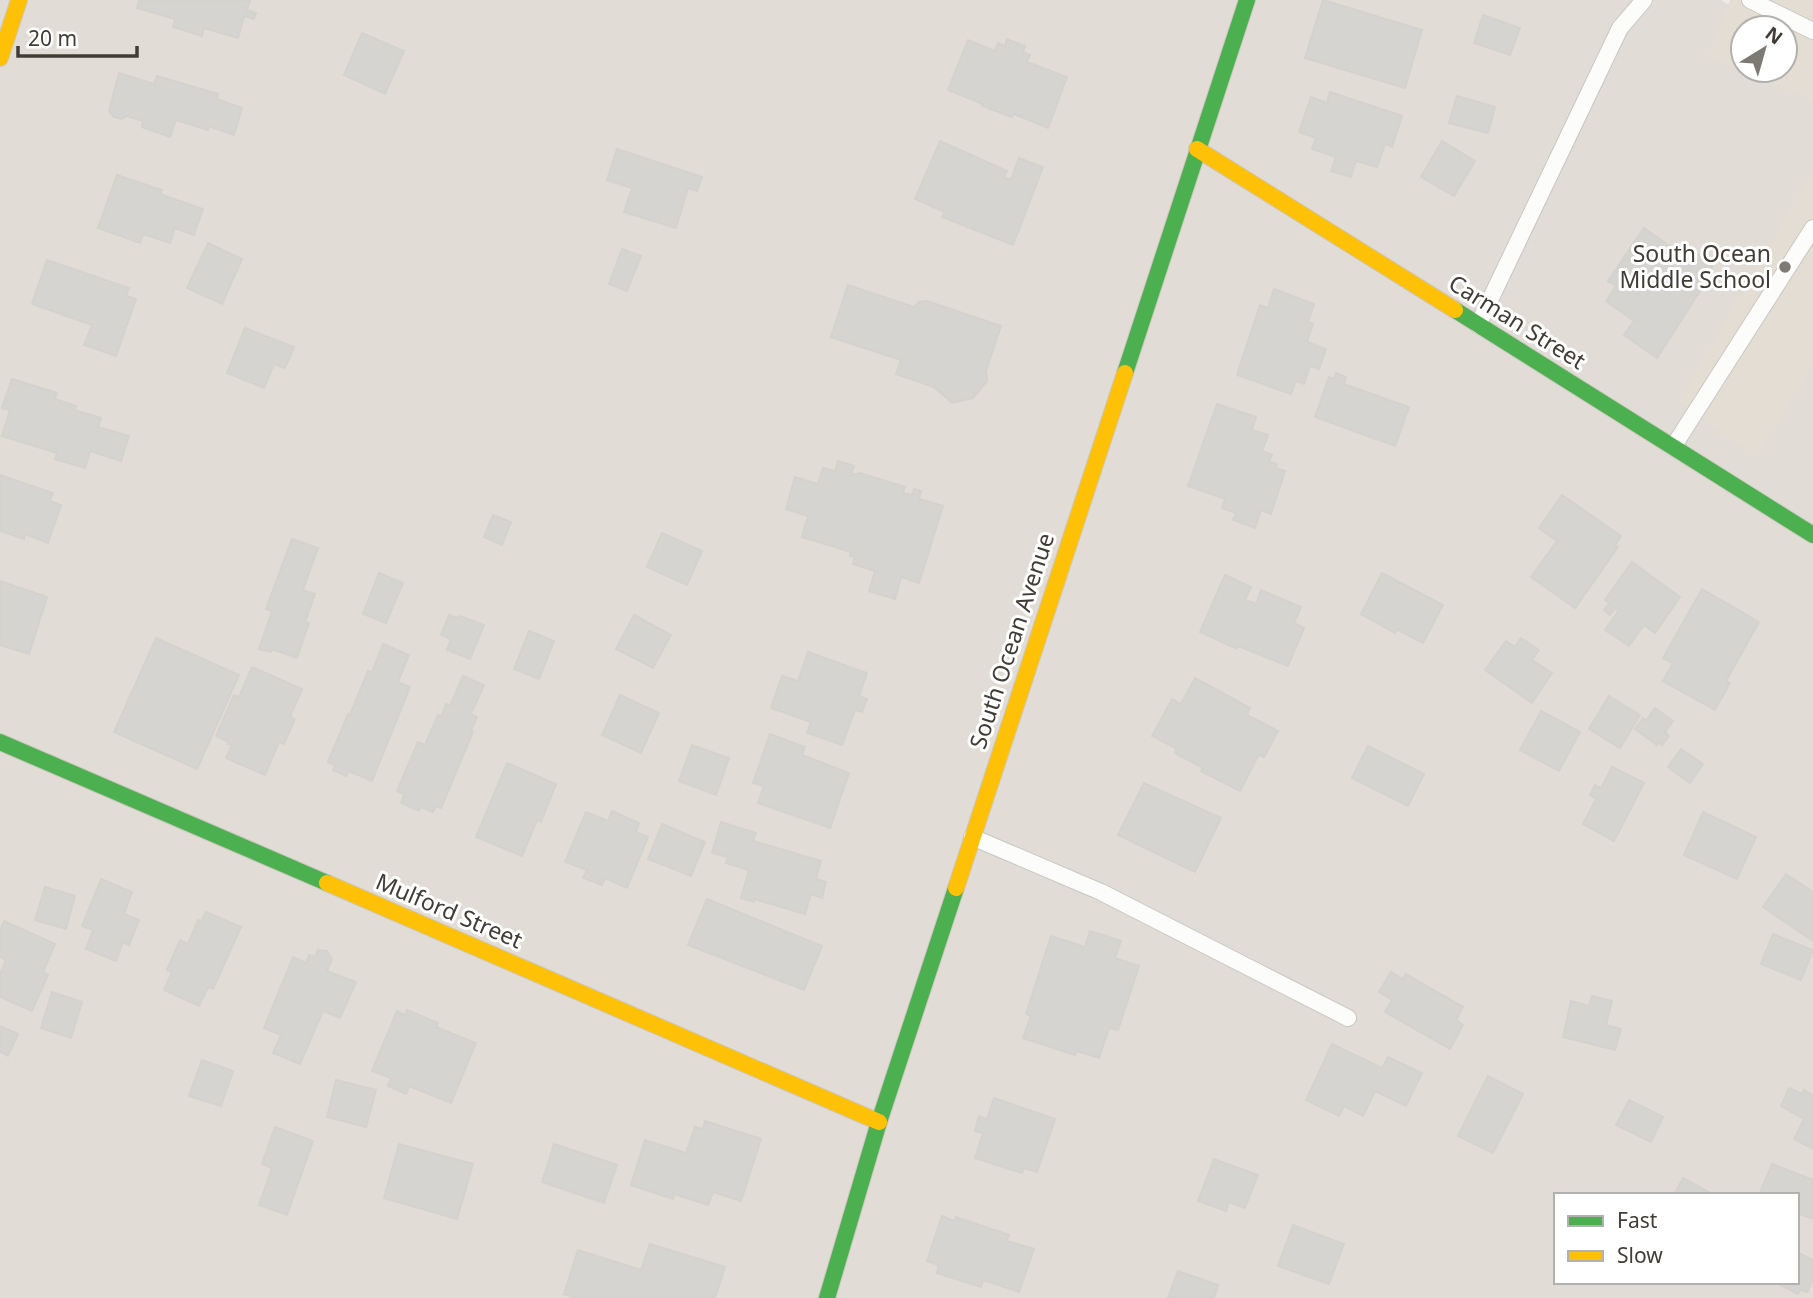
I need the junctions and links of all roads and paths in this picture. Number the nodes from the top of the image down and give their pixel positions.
1 (19, 0) edge
2 (1247, 0) edge
3 (1644, 0) edge
4 (1750, 0) edge
5 (1813, 31) edge
6 (0, 58) edge
7 (1197, 149) junction
8 (1813, 228) edge
9 (1478, 325) junction
10 (1673, 447) junction
11 (1813, 535) edge
12 (0, 742) edge
13 (972, 837) junction
14 (1348, 1018) dead end
15 (880, 1122) junction
16 (827, 1298) edge

1 - 6 street
2 - 7 street, South Ocean Avenue
3 - 9 lane
4 - 5 lane
7 - 9 street, Carman Street
7 - 13 street, South Ocean Avenue
8 - 10 lane
9 - 10 street, Carman Street
10 - 11 street, Carman Street
12 - 15 street, Mulford Street
13 - 14 lane
13 - 15 street, South Ocean Avenue
15 - 16 street, South Ocean Avenue

